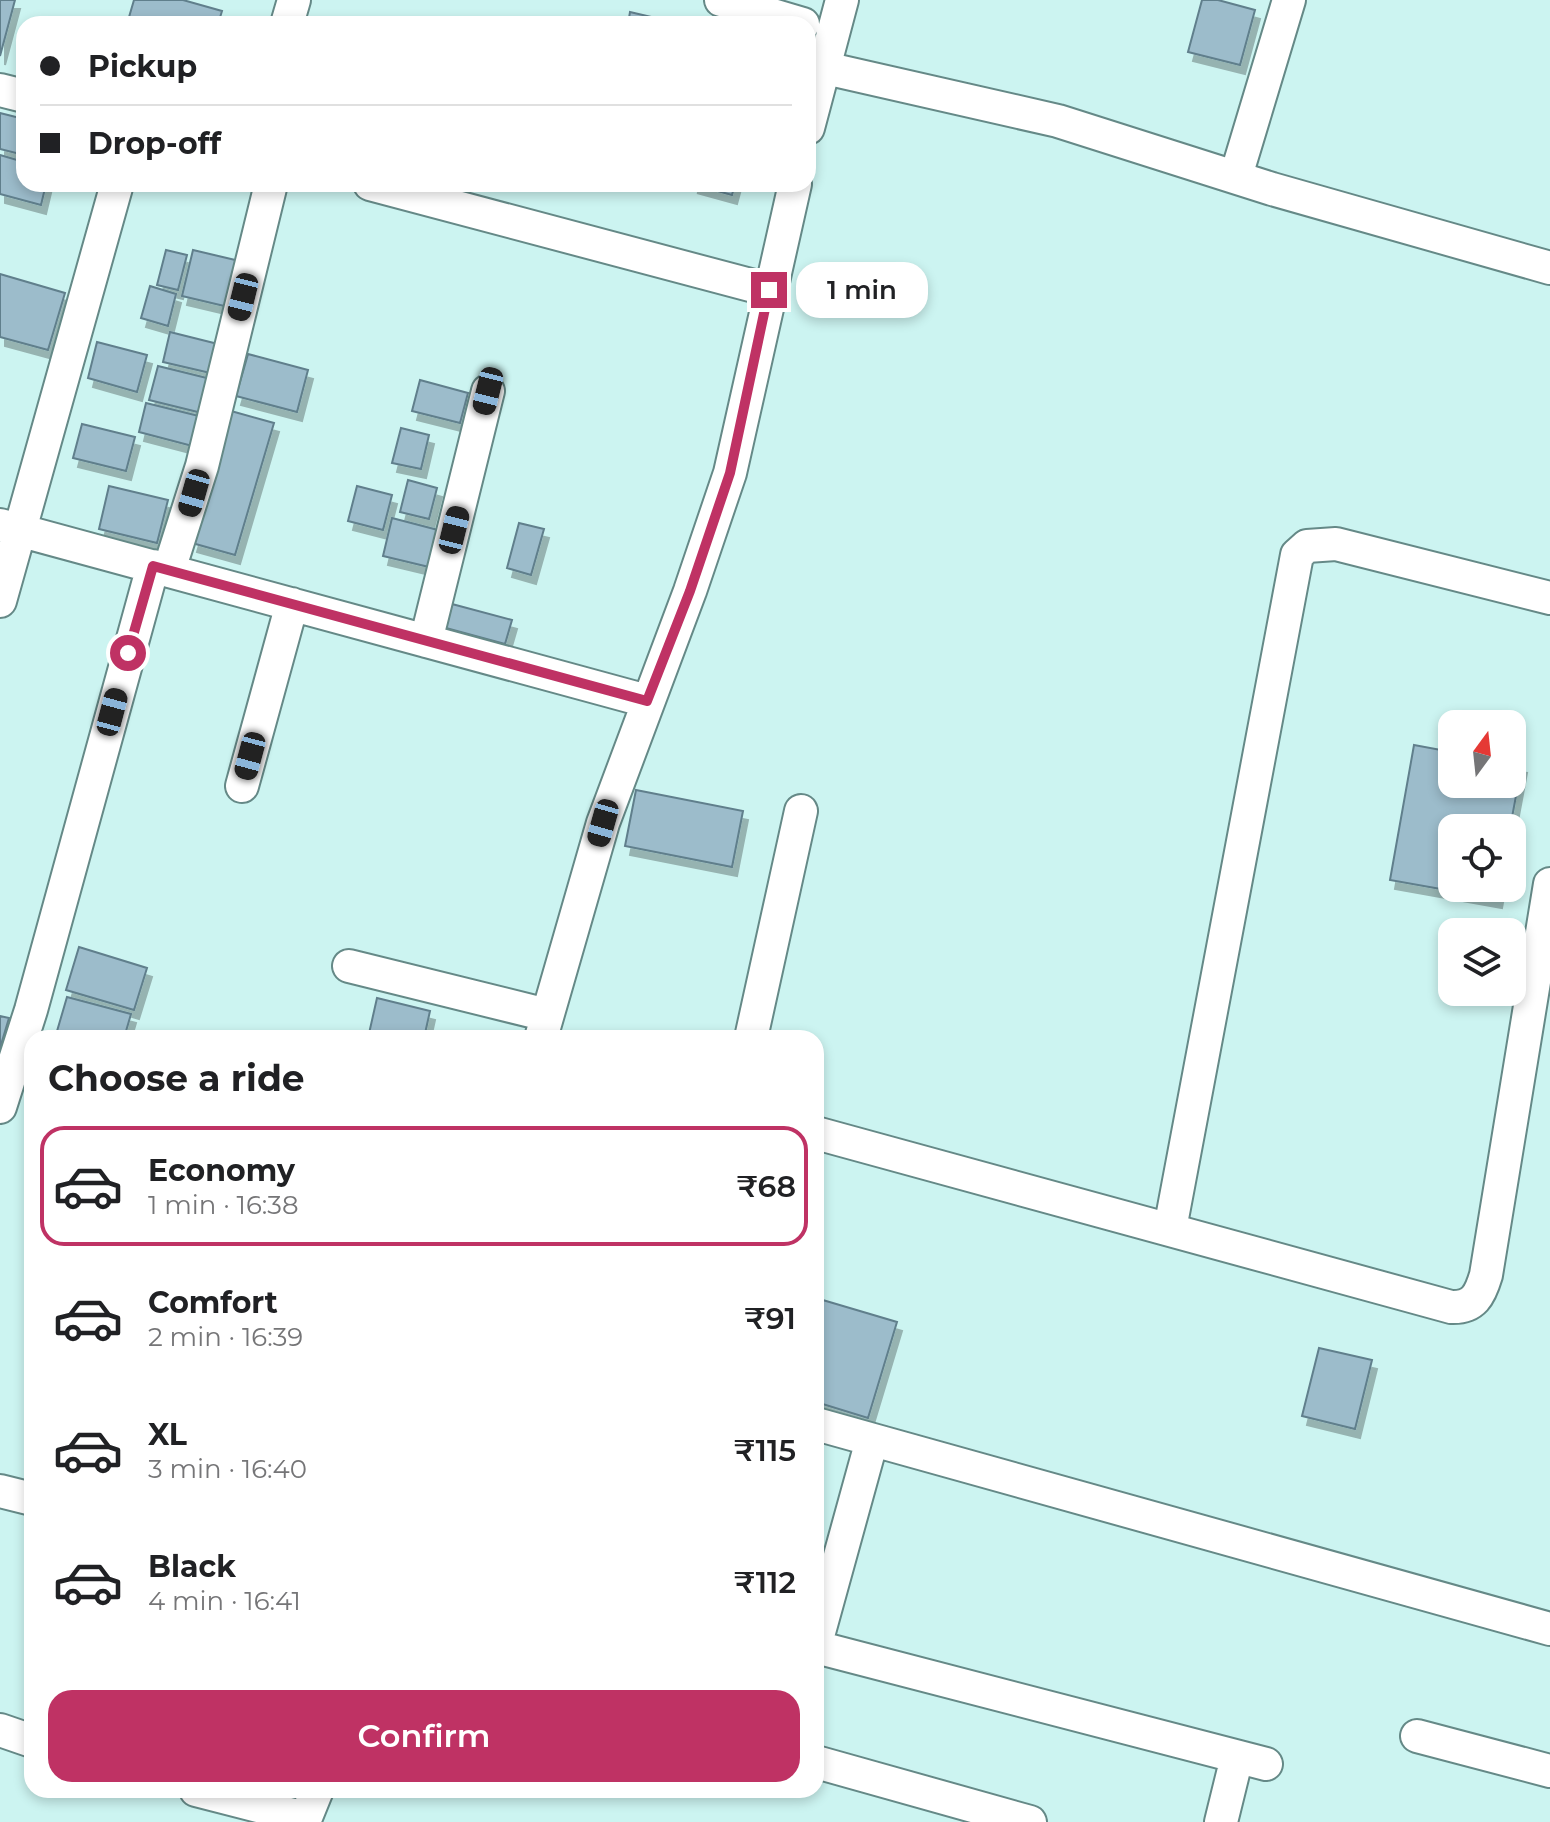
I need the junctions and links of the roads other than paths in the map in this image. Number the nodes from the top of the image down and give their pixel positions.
1 (721, 0) edge
2 (842, 0) edge
3 (1289, 0) edge
4 (775, 16) edge
5 (816, 27) edge
6 (816, 32) edge
7 (825, 68) junction
8 (816, 99) edge
9 (1236, 176) junction
10 (115, 192) edge
11 (269, 192) edge
12 (400, 192) edge
13 (793, 192) edge
14 (1550, 268) edge
15 (769, 290) junction
16 (488, 391) dead end
17 (10, 528) edge
18 (161, 568) junction
19 (1550, 598) edge
20 (0, 601) edge
21 (292, 604) junction
22 (426, 641) junction
23 (647, 701) junction
24 (242, 786) dead end
25 (801, 811) dead end
26 (1550, 884) edge
27 (349, 966) dead end
28 (544, 1026) edge
29 (25, 1030) edge
30 (753, 1030) edge
31 (24, 1032) edge
32 (0, 1107) edge
33 (824, 1135) edge
34 (1170, 1229) junction
35 (824, 1426) edge
36 (872, 1440) junction
37 (0, 1491) edge
38 (24, 1497) edge
39 (824, 1616) edge
40 (1550, 1629) edge
41 (824, 1647) edge
42 (0, 1730) edge
43 (1417, 1736) dead end
44 (24, 1738) edge
45 (824, 1764) edge
46 (1550, 1771) edge
47 (241, 1798) edge
48 (309, 1810) edge
49 (1030, 1822) edge
50 (1221, 1822) edge

1 - 4 street
2 - 5 street
3 - 9 street
6 - 7 street
7 - 8 street
7 - 9 street
9 - 14 street
10 - 17 street
11 - 18 street
12 - 15 street
13 - 15 street
15 - 23 street
16 - 22 street
17 - 18 street
17 - 20 street
18 - 21 street
18 - 29 street
19 - 34 street
21 - 22 street
21 - 24 street
22 - 23 street
23 - 28 street
25 - 30 street
26 - 34 street
27 - 28 street
31 - 32 street
33 - 34 street
35 - 36 street
36 - 39 street
36 - 40 street
37 - 38 street
41 - 50 street
42 - 44 street
43 - 46 street
45 - 49 street
47 - 48 street

